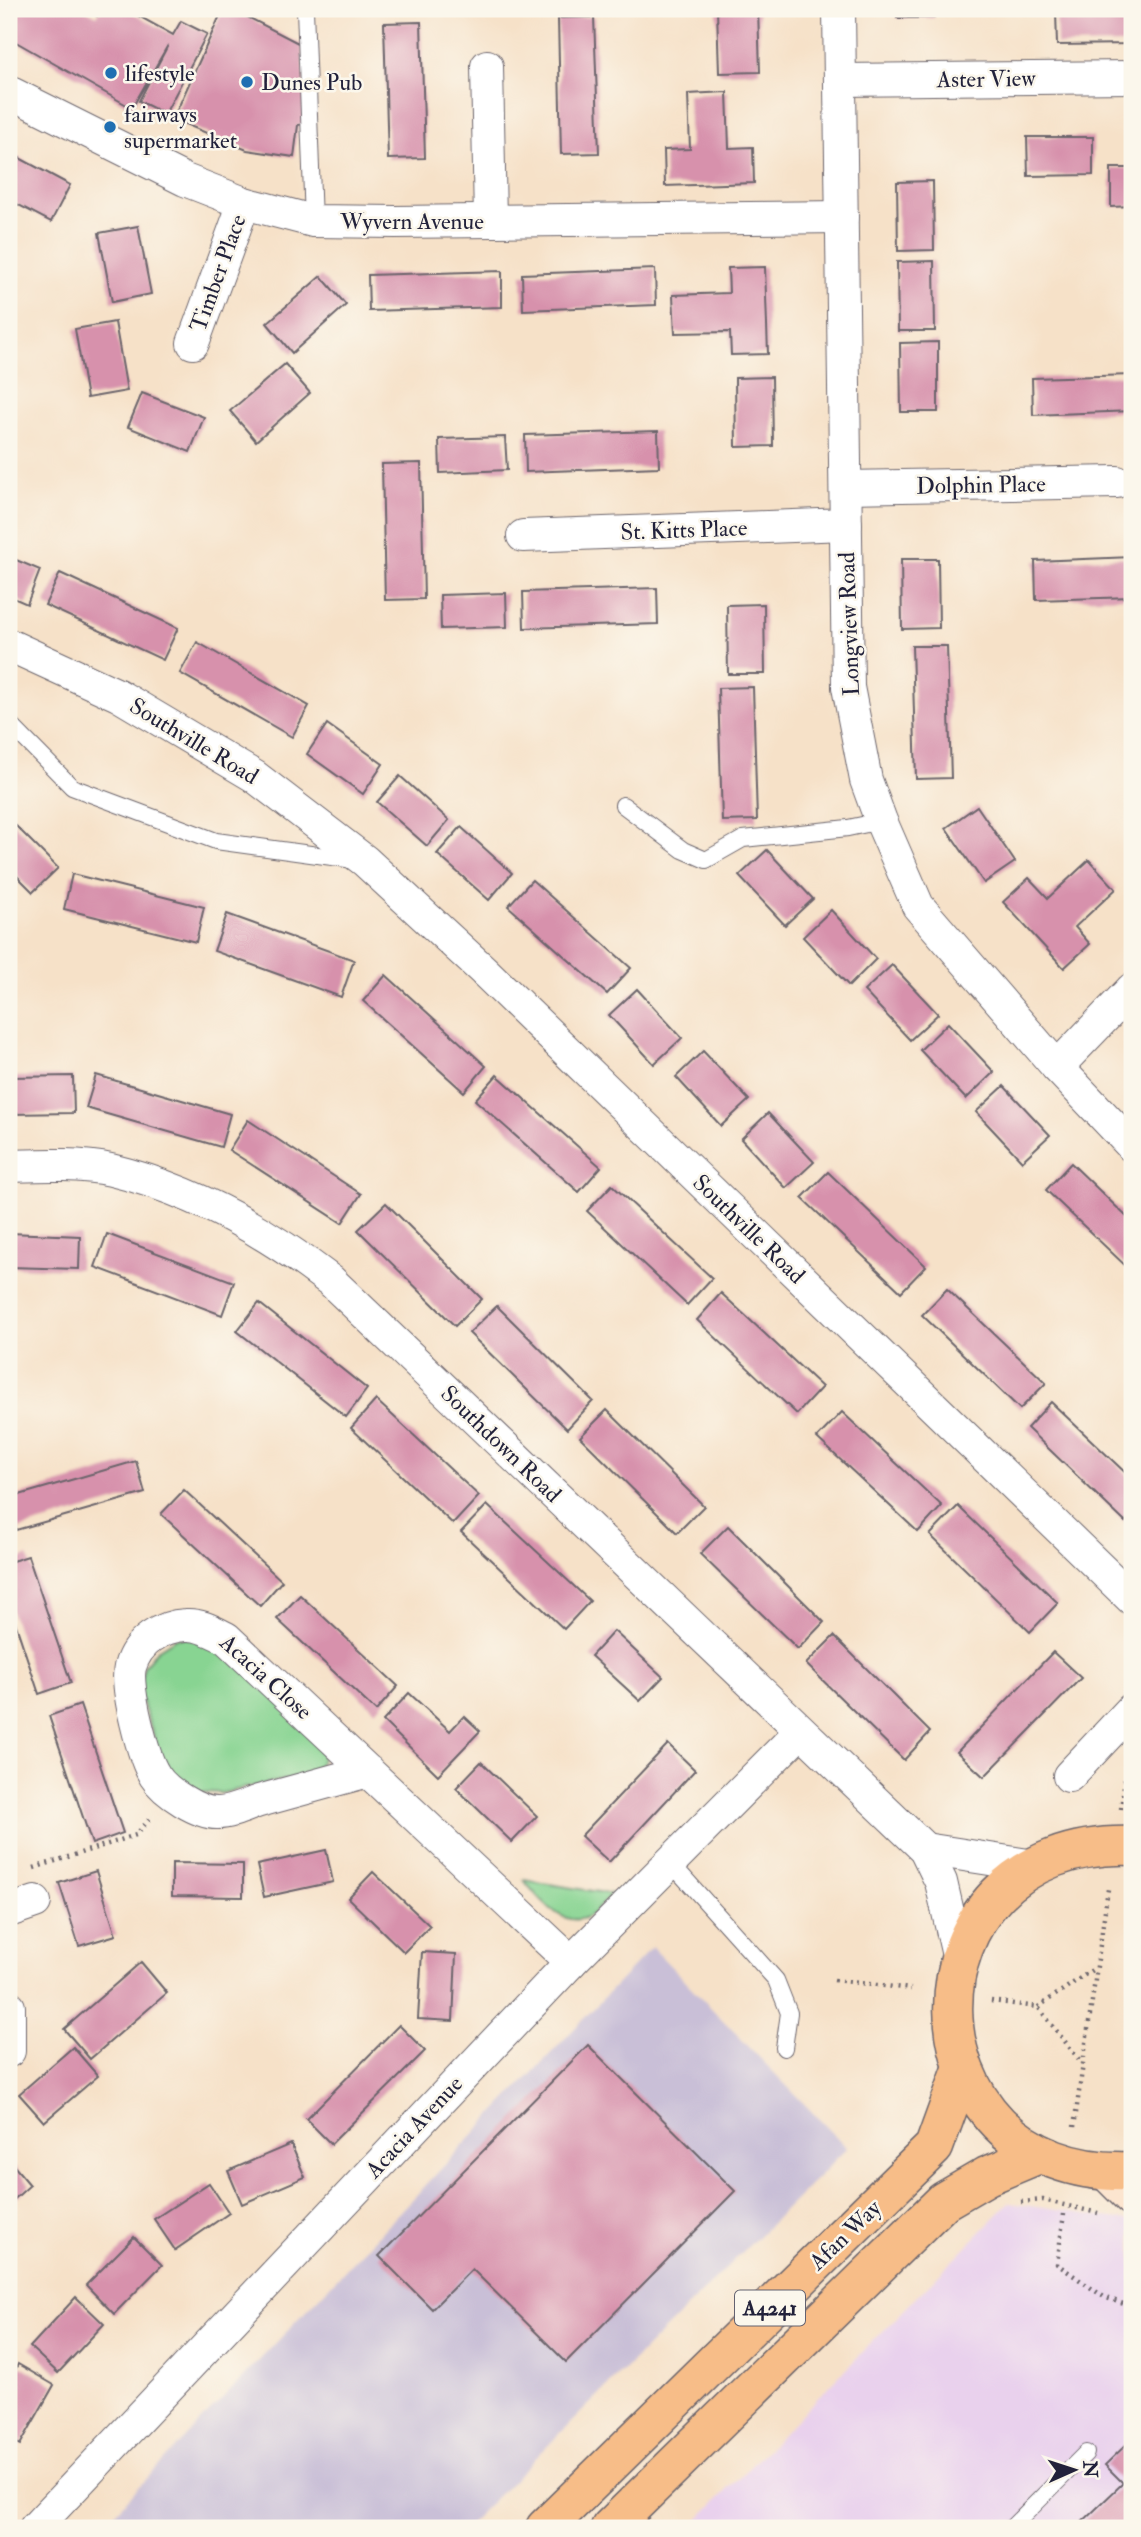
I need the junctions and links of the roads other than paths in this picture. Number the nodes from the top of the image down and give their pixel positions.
1 (305, 9) edge
2 (839, 9) edge
3 (487, 65) dead end
4 (1132, 77) edge
5 (840, 80) junction
6 (9, 92) edge
7 (244, 203) junction
8 (842, 217) junction
9 (313, 221) junction
10 (490, 221) junction
11 (193, 343) dead end
12 (1117, 482) dead end
13 (846, 487) junction
14 (846, 524) junction
15 (523, 536) dead end
16 (9, 645) edge
17 (9, 723) edge
18 (623, 806) dead end
19 (881, 821) junction
20 (365, 861) junction
21 (1132, 989) edge
22 (1056, 1067) junction
23 (1132, 1146) edge
24 (9, 1166) edge
25 (1132, 1599) edge
26 (1132, 1709) edge
27 (800, 1732) junction
28 (368, 1771) junction
29 (1069, 1776) dead end
30 (1132, 1846) edge
31 (925, 1849) junction
32 (670, 1862) junction
33 (1035, 1866) junction
34 (959, 1960) junction
35 (571, 1962) junction
36 (9, 2007) edge
37 (784, 2048) dead end
38 (9, 2051) edge
39 (962, 2067) junction
40 (1039, 2154) junction
41 (1119, 2189) edge
42 (1086, 2453) dead end
43 (35, 2528) edge
44 (545, 2528) edge
45 (610, 2528) edge
46 (1011, 2528) edge

1 - 9 lane
2 - 5 street, Longview Road
3 - 10 street
4 - 5 street, Aster View
5 - 8 street, Longview Road
6 - 7 street, Wyvern Avenue
7 - 9 street, Wyvern Avenue
7 - 11 street, Timber Place
8 - 10 street, Wyvern Avenue
8 - 13 street, Longview Road
9 - 10 street, Wyvern Avenue
12 - 13 street, Dolphin Place
13 - 14 street, Longview Road
14 - 15 street, St. Kitts Place
14 - 19 street, Longview Road
16 - 20 street, Southville Road
17 - 20 lane
18 - 19 lane
19 - 22 street, Longview Road
20 - 25 street, Southville Road
21 - 22 street
22 - 23 street, Longview Road
24 - 27 street, Southdown Road
26 - 29 street
27 - 31 street, Southdown Road
27 - 32 street, Acacia Avenue
28 - 28 street, Acacia Close
28 - 35 street, Acacia Close
30 - 33 main road
31 - 33 street
31 - 34 street, Southdown Road
32 - 35 street, Acacia Avenue
32 - 37 lane
33 - 34 main road
34 - 39 main road
35 - 43 street, Acacia Avenue
36 - 38 street
39 - 40 main road
39 - 44 main road, Afan Way / A4241
40 - 41 main road
40 - 45 main road, Afan Way / A4241
42 - 46 lane

